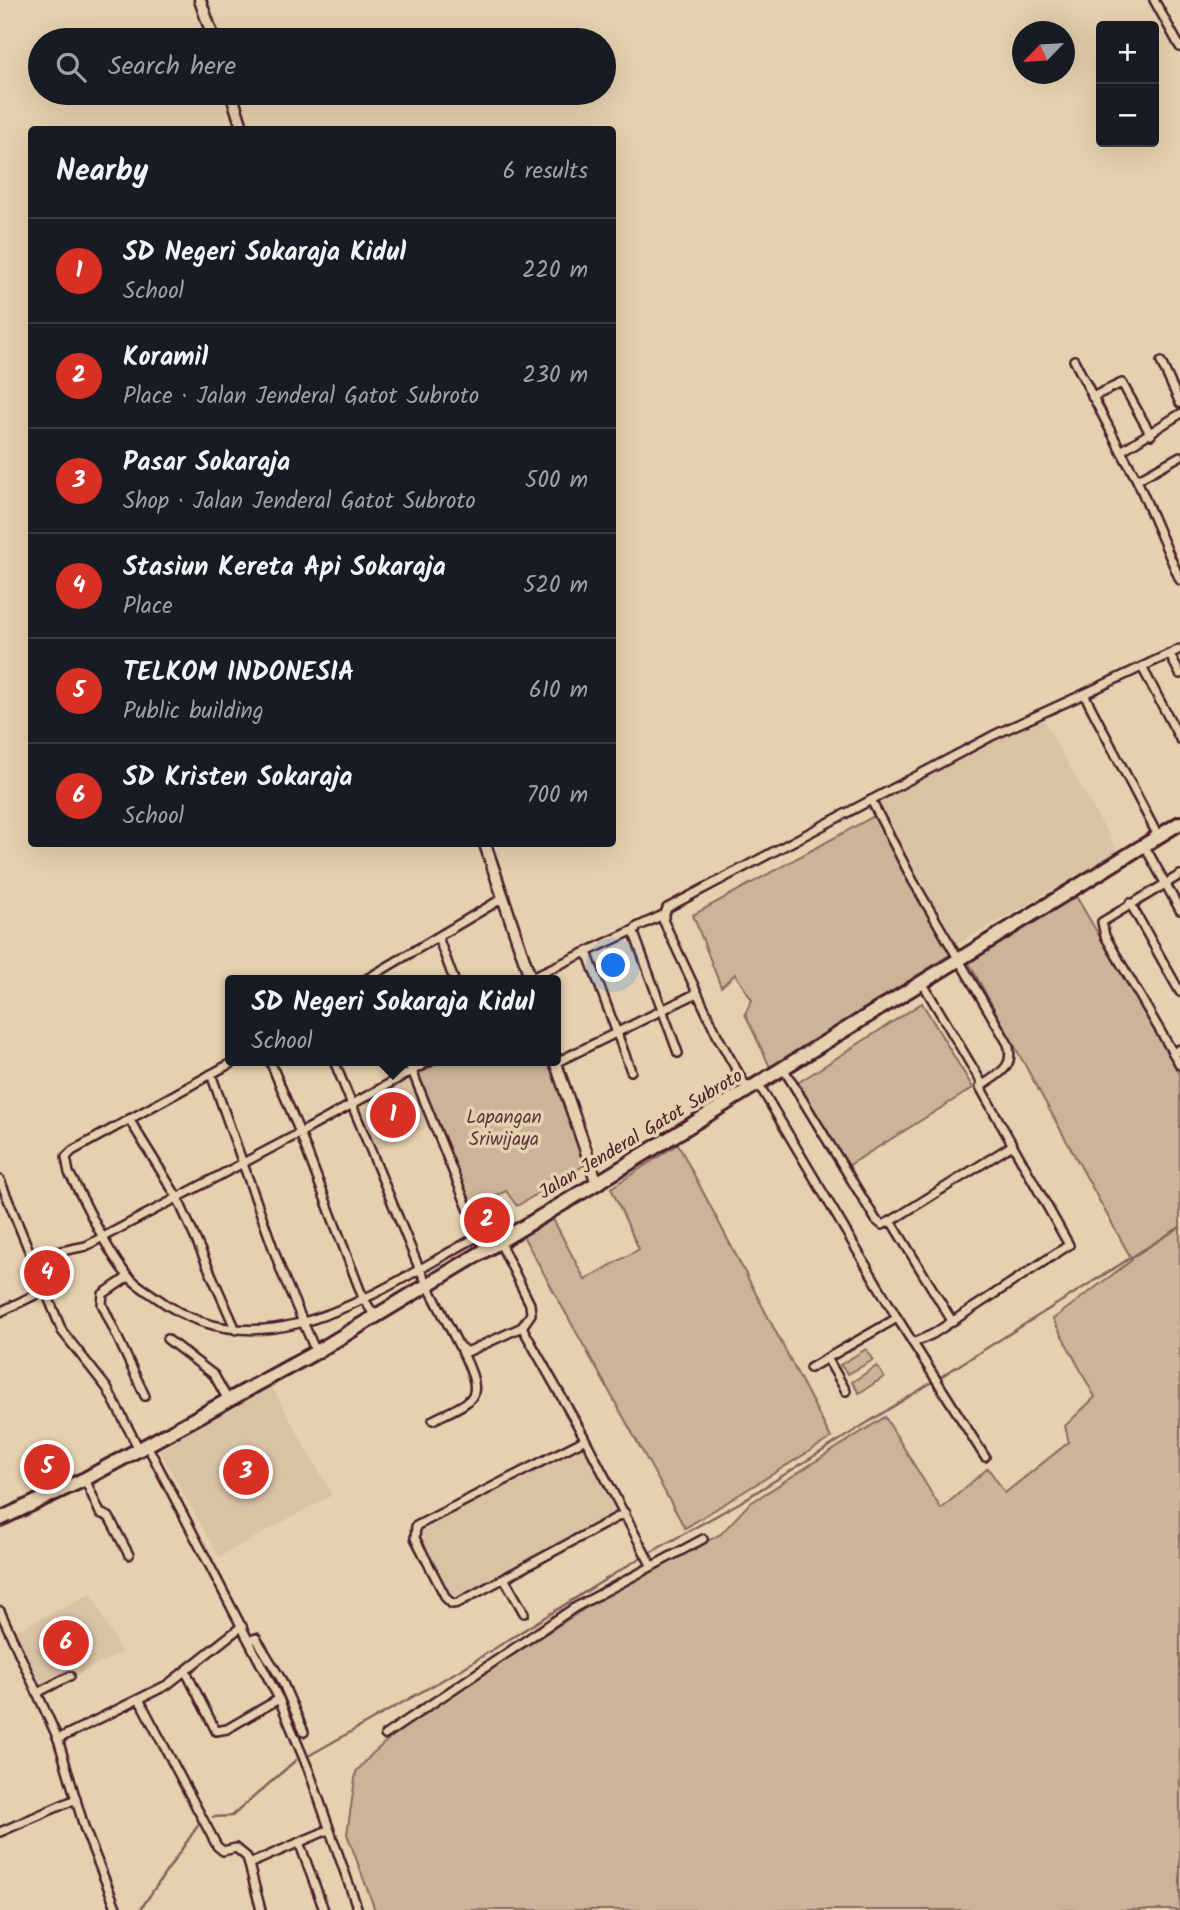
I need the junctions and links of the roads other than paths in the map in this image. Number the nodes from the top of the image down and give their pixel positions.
1 (201, 0) edge
2 (1154, 0) edge
3 (210, 28) edge
4 (1180, 47) edge
5 (235, 105) edge
6 (242, 126) edge
7 (1074, 360) dead end
8 (1161, 362) dead end
9 (1092, 397) junction
10 (1180, 403) edge
11 (1180, 414) edge
12 (1151, 435) junction
13 (1121, 451) junction
14 (1180, 456) edge
15 (1137, 480) junction
16 (1180, 580) edge
17 (1180, 649) edge
18 (1170, 655) junction
19 (1143, 667) junction
20 (1180, 674) edge
21 (1084, 694) junction
22 (1180, 739) edge
23 (872, 800) junction
24 (1180, 823) edge
25 (1158, 836) junction
26 (1144, 845) junction
27 (486, 847) edge
28 (1180, 876) edge
29 (1165, 883) junction
30 (503, 898) junction
31 (1130, 903) junction
32 (1180, 910) edge
33 (663, 915) junction
34 (634, 930) junction
35 (438, 936) junction
36 (587, 953) junction
37 (960, 960) junction
38 (378, 975) edge
39 (452, 975) edge
40 (529, 975) edge
41 (539, 975) edge
42 (923, 984) junction
43 (1180, 992) edge
44 (697, 993) junction
45 (662, 1009) junction
46 (617, 1030) junction
47 (1177, 1051) edge
48 (678, 1054) dead end
49 (561, 1059) edge
50 (1180, 1065) edge
51 (226, 1066) edge
52 (272, 1066) edge
53 (336, 1066) edge
54 (410, 1066) edge
55 (421, 1066) edge
56 (556, 1066) edge
57 (783, 1068) junction
58 (412, 1071) junction
59 (631, 1071) dead end
60 (211, 1074) junction
61 (983, 1085) junction
62 (753, 1086) junction
63 (353, 1105) junction
64 (129, 1119) junction
65 (300, 1133) junction
66 (1011, 1146) junction
67 (245, 1162) junction
68 (0, 1180) edge
69 (597, 1183) junction
70 (177, 1198) junction
71 (891, 1221) junction
72 (105, 1236) junction
73 (479, 1236) junction
74 (499, 1241) junction
75 (485, 1250) junction
76 (32, 1257) junction
77 (419, 1268) junction
78 (128, 1277) junction
79 (427, 1284) junction
80 (45, 1290) junction
81 (363, 1298) junction
82 (0, 1312) edge
83 (375, 1316) junction
84 (897, 1318) junction
85 (952, 1321) junction
86 (302, 1324) junction
87 (522, 1326) junction
88 (236, 1330) junction
89 (167, 1339) dead end
90 (913, 1343) junction
91 (462, 1351) junction
92 (316, 1352) junction
93 (827, 1358) junction
94 (810, 1368) dead end
95 (846, 1391) dead end
96 (145, 1396) dead end
97 (228, 1400) junction
98 (433, 1420) dead end
99 (584, 1440) junction
100 (143, 1447) junction
101 (985, 1457) dead end
102 (85, 1479) junction
103 (625, 1513) junction
104 (0, 1519) edge
105 (703, 1539) dead end
106 (129, 1555) dead end
107 (649, 1561) junction
108 (504, 1578) junction
109 (0, 1611) edge
110 (524, 1614) dead end
111 (242, 1626) junction
112 (251, 1640) junction
113 (186, 1672) junction
114 (70, 1676) dead end
115 (37, 1693) junction
116 (139, 1699) junction
117 (279, 1699) junction
118 (304, 1732) dead end
119 (385, 1735) dead end
120 (58, 1739) junction
121 (76, 1799) junction
122 (328, 1830) junction
123 (0, 1832) edge
124 (299, 1842) junction
125 (249, 1864) junction
126 (117, 1910) edge
127 (261, 1910) edge
128 (324, 1910) edge
129 (358, 1910) edge

1 - 3 street
2 - 4 street
5 - 6 street
7 - 9 street
8 - 10 street
9 - 12 street
9 - 13 street
11 - 12 street
12 - 13 street
13 - 15 street
14 - 15 street
15 - 16 street
17 - 18 street
18 - 19 street
18 - 20 street
19 - 21 street
19 - 22 street
21 - 23 street
21 - 25 street
23 - 33 street
23 - 37 street
24 - 25 highway, Jalan Jenderal Gatot Subroto
25 - 26 highway, Jalan Jenderal Gatot Subroto
26 - 29 street
26 - 37 highway, Jalan Jenderal Gatot Subroto
27 - 30 street
28 - 29 street
29 - 31 street
29 - 32 street
30 - 35 street
30 - 40 street
31 - 43 street
31 - 47 street
33 - 34 street
33 - 44 street
34 - 36 street
34 - 45 street
35 - 38 street
35 - 39 street
36 - 41 street
36 - 46 street
37 - 42 highway, Jalan Jenderal Gatot Subroto
37 - 61 street
42 - 57 highway, Jalan Jenderal Gatot Subroto
42 - 61 street
44 - 45 street
44 - 62 street
45 - 46 street
45 - 48 street
46 - 49 street
46 - 59 street
47 - 50 street
51 - 60 street
52 - 65 street
53 - 63 street
54 - 58 street
55 - 58 street
56 - 69 street
57 - 62 highway, Jalan Jenderal Gatot Subroto
57 - 71 street
58 - 63 street
58 - 73 street
60 - 64 street
60 - 67 street
61 - 66 street
62 - 69 highway, Jalan Jenderal Gatot Subroto
62 - 84 street
63 - 65 street
63 - 77 street
64 - 70 street
64 - 72 street
65 - 67 street
65 - 81 street
66 - 71 street
66 - 85 street
67 - 70 street
67 - 86 street
68 - 76 street
69 - 74 highway, Jalan Jenderal Gatot Subroto
70 - 72 street
70 - 88 street
71 - 85 street
72 - 76 street
72 - 78 street
73 - 75 street
73 - 77 street
74 - 75 highway, Jalan Jenderal Gatot Subroto
74 - 87 street
75 - 79 highway, Jalan Jenderal Gatot Subroto
76 - 80 street
77 - 79 street
77 - 81 street
78 - 88 street
78 - 96 street
79 - 83 highway, Jalan Jenderal Gatot Subroto
79 - 91 street
80 - 82 street
80 - 100 street
81 - 83 street
81 - 86 street
83 - 92 highway, Jalan Jenderal Gatot Subroto
84 - 90 street
84 - 93 street
85 - 90 street
86 - 88 street
86 - 92 street
87 - 91 street
87 - 99 street
89 - 97 street
90 - 101 street
91 - 98 street
92 - 97 highway, Jalan Jenderal Gatot Subroto
93 - 94 street
93 - 95 street
97 - 100 highway, Jalan Jenderal Gatot Subroto
99 - 103 street
99 - 108 street
100 - 102 highway, Jalan Jenderal Gatot Subroto
100 - 111 street
102 - 104 highway, Jalan Jenderal Gatot Subroto
102 - 106 street
103 - 107 street
103 - 108 street
105 - 107 street
107 - 119 street
108 - 110 street
109 - 115 street
111 - 112 street
111 - 113 street
112 - 117 street
112 - 118 street
113 - 116 street
113 - 117 street
114 - 115 street
115 - 120 street
116 - 120 street
116 - 125 street
117 - 122 street
120 - 121 street
121 - 123 street
121 - 126 street
122 - 124 street
122 - 129 street
124 - 125 street
124 - 128 street
125 - 127 street

